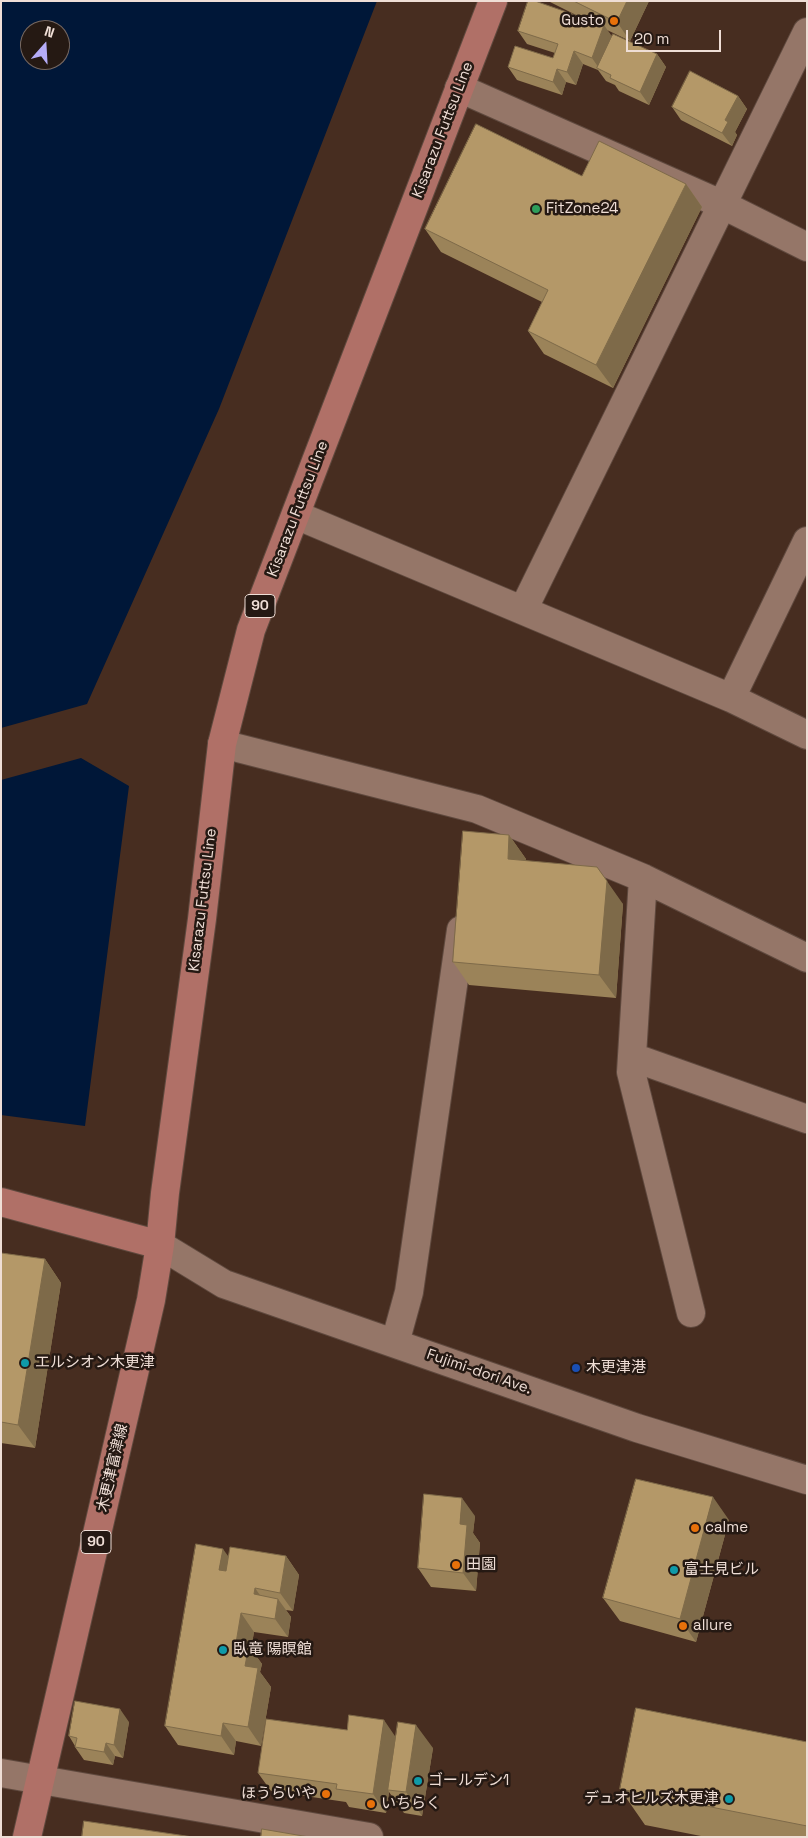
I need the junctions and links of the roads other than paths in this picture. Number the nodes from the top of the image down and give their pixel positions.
1 (493, 1) edge
2 (807, 32) edge
3 (459, 88) junction
4 (721, 204) junction
5 (807, 247) edge
6 (296, 515) junction
7 (807, 541) edge
8 (523, 610) junction
9 (731, 698) junction
10 (807, 735) edge
11 (222, 744) junction
12 (477, 810) junction
13 (473, 838) edge
14 (643, 878) junction
15 (464, 905) edge
16 (807, 958) edge
17 (632, 1056) junction
18 (807, 1119) edge
19 (1, 1202) edge
20 (160, 1245) junction
21 (691, 1313) dead end
22 (395, 1343) junction
23 (807, 1480) edge
24 (1, 1773) edge
25 (42, 1780) junction
26 (27, 1837) edge
27 (369, 1837) edge

1 - 3 main road, Kisarazu Futtsu Line / 90
2 - 4 street
3 - 4 street
3 - 6 main road, Kisarazu Futtsu Line / 90
4 - 5 street
4 - 8 street
6 - 8 street
6 - 11 main road, Kisarazu Futtsu Line / 90
7 - 9 street
8 - 9 street
9 - 10 street
11 - 12 street
11 - 20 main road, Kisarazu Futtsu Line / 90
12 - 13 street
12 - 14 street
14 - 16 street
14 - 17 street
15 - 22 street
17 - 18 street
17 - 21 street
19 - 20 main road
20 - 22 street, Fujimi-dori Ave.
20 - 25 main road, 木更津富津線 / 90
22 - 23 street, Fujimi-dori Ave.
24 - 25 street
25 - 26 main road, 木更津富津線 / 90
25 - 27 street

